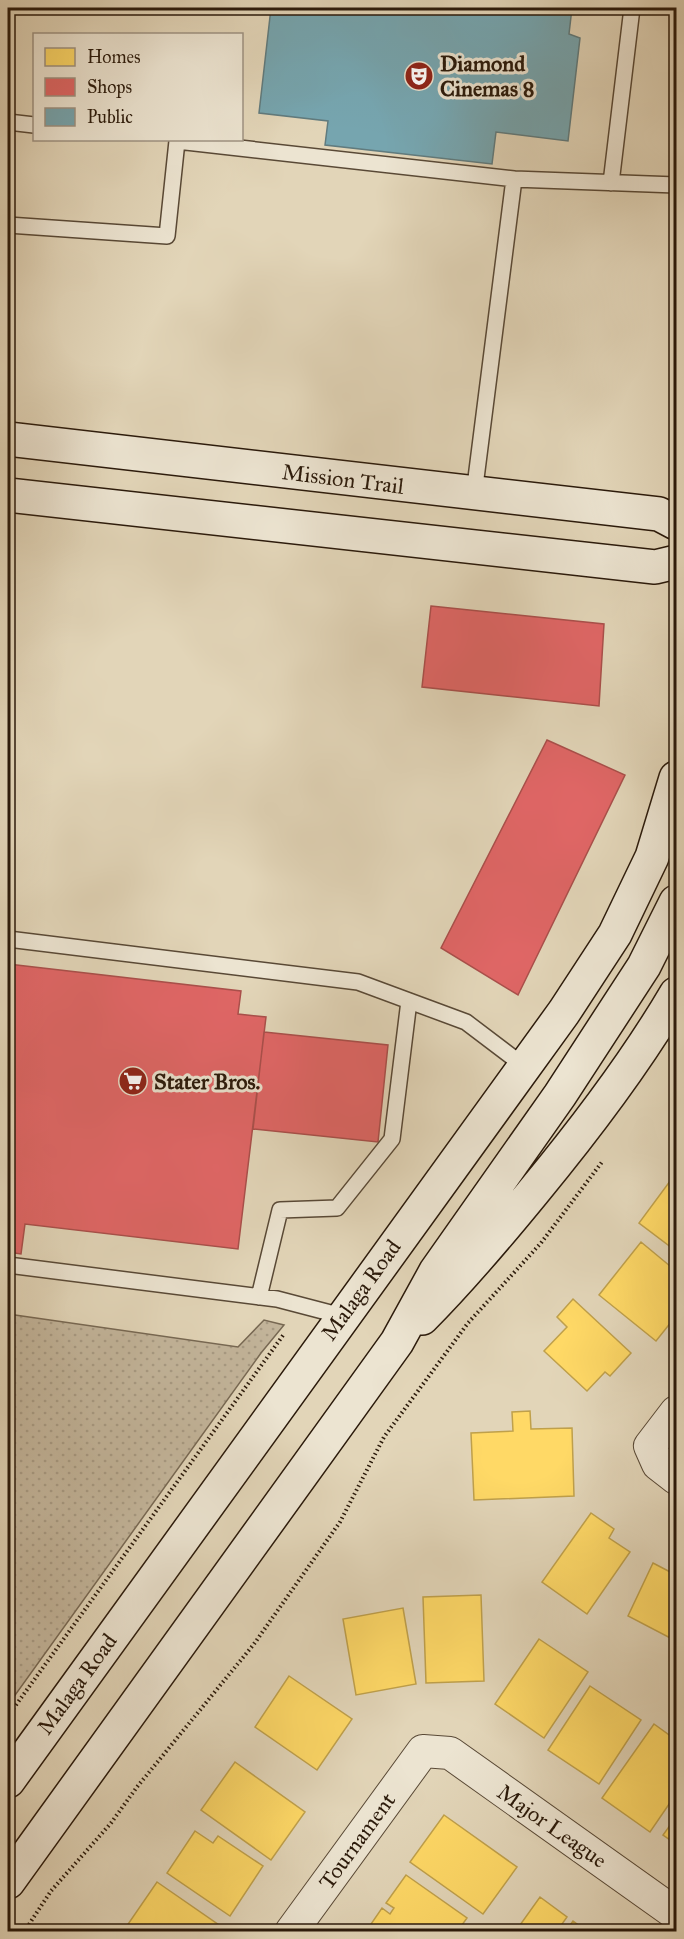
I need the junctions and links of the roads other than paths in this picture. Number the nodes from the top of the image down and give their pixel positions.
1 (632, 8) edge
2 (8, 122) edge
3 (33, 125) edge
4 (171, 141) edge
5 (180, 141) edge
6 (514, 179) junction
7 (611, 183) junction
8 (676, 185) edge
9 (8, 225) edge
10 (8, 439) edge
11 (474, 494) junction
12 (8, 495) edge
13 (676, 523) edge
14 (676, 562) edge
15 (676, 778) edge
16 (676, 902) edge
17 (8, 939) edge
18 (676, 994) edge
19 (409, 1000) junction
20 (524, 1066) junction
21 (8, 1265) edge
22 (259, 1297) junction
23 (342, 1316) junction
24 (397, 1342) junction
25 (676, 1412) edge
26 (676, 1478) edge
27 (423, 1751) joint
28 (8, 1781) edge
29 (8, 1882) edge
30 (676, 1914) edge
31 (291, 1932) edge

1 - 7 lane
2 - 3 lane
4 - 9 lane
5 - 6 lane
6 - 7 lane
6 - 11 lane
7 - 8 lane
10 - 11 street, Mission Trail
11 - 13 street, Mission Trail
12 - 14 street
15 - 20 street, Malaga Road
16 - 24 street
17 - 19 lane
18 - 24 street
19 - 20 lane
19 - 22 lane
20 - 23 street, Malaga Road
21 - 22 lane
22 - 23 lane
23 - 28 street, Malaga Road
24 - 29 street
25 - 26 street
27 - 30 street, Major League
27 - 31 street, Tournament

